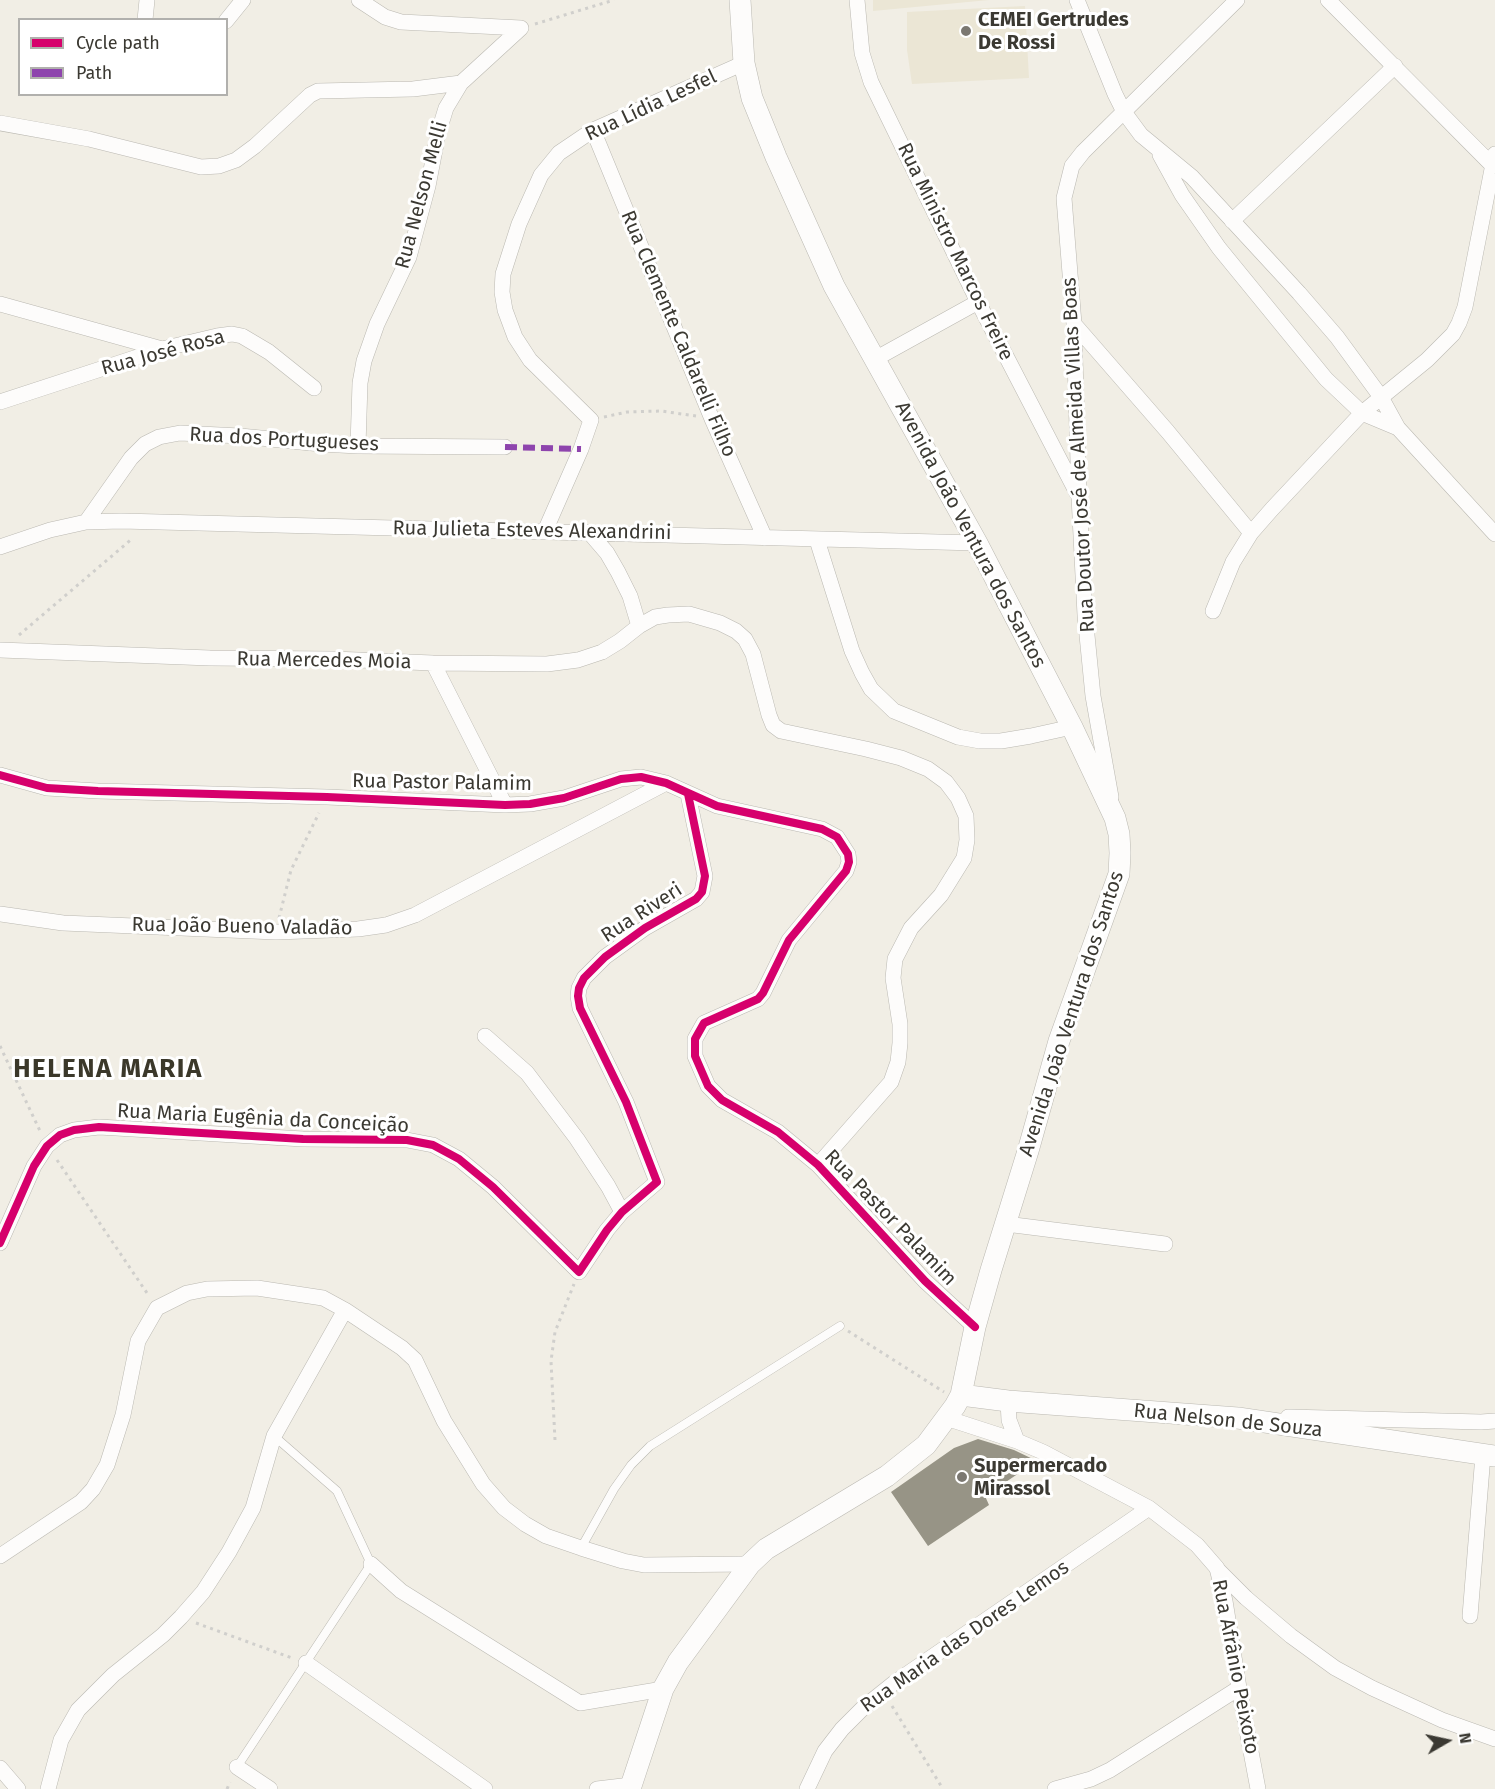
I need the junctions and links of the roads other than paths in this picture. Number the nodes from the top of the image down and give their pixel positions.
1 (147, 0) edge
2 (243, 0) edge
3 (359, 0) edge
4 (740, 0) edge
5 (857, 0) edge
6 (1077, 0) edge
7 (1237, 0) edge
8 (1328, 0) edge
9 (145, 18) edge
10 (228, 19) edge
11 (744, 63) junction
12 (1395, 66) junction
13 (461, 83) junction
14 (1124, 112) junction
15 (0, 123) edge
16 (593, 130) junction
17 (1154, 145) junction
18 (1494, 160) edge
19 (1232, 221) junction
20 (978, 302) junction
21 (0, 304) edge
22 (1074, 324) junction
23 (162, 350) junction
24 (874, 359) junction
25 (314, 388) dead end
26 (1381, 397) junction
27 (0, 402) edge
28 (1362, 413) junction
29 (1398, 428) junction
30 (358, 446) junction
31 (505, 447) dead end
32 (1079, 496) junction
33 (86, 522) junction
34 (545, 531) junction
35 (589, 532) junction
36 (1251, 533) junction
37 (1495, 534) edge
38 (765, 538) junction
39 (817, 540) junction
40 (978, 543) junction
41 (0, 547) edge
42 (1213, 611) dead end
43 (639, 626) junction
44 (0, 650) edge
45 (433, 663) junction
46 (1072, 727) junction
47 (0, 775) edge
48 (666, 783) junction
49 (687, 794) junction
50 (505, 805) junction
51 (1115, 818) junction
52 (0, 914) edge
53 (485, 1036) dead end
54 (818, 1165) junction
55 (622, 1212) junction
56 (1006, 1224) junction
57 (0, 1244) edge
58 (1165, 1244) dead end
59 (345, 1310) junction
60 (840, 1326) road end
61 (975, 1327) junction
62 (960, 1398) junction
63 (1008, 1401) junction
64 (946, 1418) junction
65 (1238, 1418) junction
66 (1495, 1420) edge
67 (274, 1436) junction
68 (1017, 1441) junction
69 (1489, 1455) edge
70 (1149, 1508) junction
71 (581, 1548) junction
72 (0, 1556) edge
73 (371, 1564) junction
74 (750, 1564) junction
75 (1217, 1568) junction
76 (1470, 1616) dead end
77 (306, 1663) junction
78 (1239, 1688) junction
79 (663, 1689) junction
80 (1495, 1739) edge
81 (237, 1767) joint
82 (0, 1768) edge
83 (631, 1787) edge
84 (18, 1789) edge
85 (48, 1789) edge
86 (270, 1789) edge
87 (485, 1789) edge
88 (597, 1789) edge
89 (807, 1789) edge
90 (1055, 1789) edge
91 (1258, 1789) edge

1 - 9 street
2 - 10 street
3 - 13 street, Rua Nelson Melli
4 - 11 main road, Avenida João Ventura dos Santos
5 - 20 street, Rua Ministro Marcos Freire
6 - 14 street
7 - 14 street, Rua Doutor José de Almeida Villas Boas
8 - 12 street
11 - 16 street, Rua Lídia Lesfel
11 - 24 main road, Avenida João Ventura dos Santos
12 - 18 street
12 - 19 street
13 - 15 street
13 - 30 street, Rua Nelson Melli
14 - 17 street
14 - 22 street, Rua Doutor José de Almeida Villas Boas
16 - 34 street, Rua Lídia Lesfel
16 - 38 street, Rua Clemente Caldarelli Filho
17 - 19 street
17 - 28 street
18 - 26 street
19 - 26 street
20 - 24 street
20 - 32 street, Rua Ministro Marcos Freire
21 - 23 street
22 - 32 street, Rua Doutor José de Almeida Villas Boas
22 - 36 street
23 - 25 street, Rua José Rosa
23 - 27 street, Rua José Rosa
24 - 40 main road, Avenida João Ventura dos Santos
26 - 28 street
26 - 29 street
28 - 29 street
28 - 36 street
29 - 37 street
30 - 31 street, Rua dos Portugueses
30 - 33 street, Rua dos Portugueses
32 - 51 street, Rua Doutor José de Almeida Villas Boas
33 - 34 street, Rua Julieta Esteves Alexandrini
33 - 41 street
34 - 35 street, Rua Julieta Esteves Alexandrini
35 - 38 street, Rua Julieta Esteves Alexandrini
35 - 43 street
36 - 42 street
38 - 39 street, Rua Julieta Esteves Alexandrini
39 - 40 street, Rua Julieta Esteves Alexandrini
39 - 46 street
40 - 46 main road, Avenida João Ventura dos Santos
43 - 45 street, Rua Mercedes Moia
43 - 54 street, Rua Mercedes Moia
44 - 45 street, Rua Mercedes Moia
45 - 50 street
46 - 51 main road, Avenida João Ventura dos Santos
47 - 50 street, Rua Pastor Palamim
48 - 49 street, Rua Pastor Palamim
48 - 50 street, Rua Pastor Palamim
48 - 52 street, Rua João Bueno Valadão
49 - 54 street, Rua Pastor Palamim
49 - 55 street, Rua Riveri
51 - 56 main road, Avenida João Ventura dos Santos
53 - 55 street
54 - 61 street, Rua Pastor Palamim
55 - 57 street, Rua Maria Eugênia da Conceição
56 - 58 street
56 - 61 main road, Avenida João Ventura dos Santos
59 - 67 street
59 - 71 street
59 - 72 street
60 - 71 lane
61 - 62 main road, Avenida João Ventura dos Santos
62 - 63 main road, Rua Nelson de Souza
62 - 64 main road, Avenida João Ventura dos Santos
63 - 65 main road, Rua Nelson de Souza
63 - 68 street
64 - 68 street, Rua Afrânio Peixoto
64 - 74 main road, Avenida João Ventura dos Santos
65 - 66 street
65 - 69 main road, Rua Nelson de Souza
67 - 73 lane
67 - 85 street
68 - 70 street, Rua Afrânio Peixoto
69 - 76 street
70 - 75 street, Rua Afrânio Peixoto
70 - 89 street, Rua Maria das Dores Lemos
71 - 74 street
73 - 77 lane
73 - 79 street
74 - 79 main road, Avenida João Ventura dos Santos
75 - 78 street, Rua Afrânio Peixoto
75 - 80 street
77 - 81 lane
77 - 87 street
78 - 90 street
78 - 91 street, Rua Afrânio Peixoto
79 - 83 main road, Avenida João Ventura dos Santos
81 - 86 street
82 - 84 street
83 - 88 street

